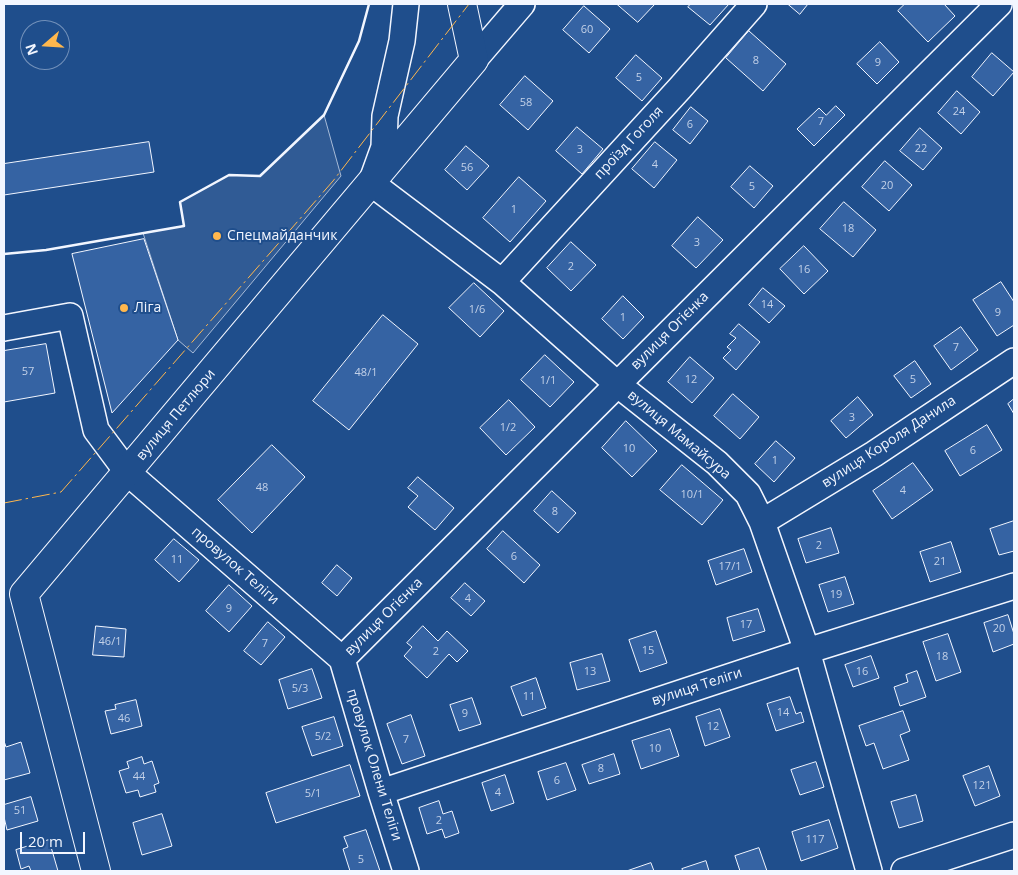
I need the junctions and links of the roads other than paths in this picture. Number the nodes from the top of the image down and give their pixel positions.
1 (406, 4) edge
2 (462, 4) edge
3 (522, 4) edge
4 (754, 4) edge
5 (999, 4) edge
6 (474, 60) junction
7 (371, 183) junction
8 (502, 282) junction
9 (4, 328) edge
10 (1014, 361) edge
11 (617, 384) junction
12 (128, 473) junction
13 (762, 522) junction
14 (1014, 586) edge
15 (14, 596) edge
16 (807, 651) junction
17 (342, 659) junction
18 (381, 792) junction
19 (1014, 835) edge
20 (96, 871) edge
21 (406, 871) edge
22 (869, 871) edge
23 (904, 871) edge

1 - 7 street
2 - 6 main road
3 - 6 street
4 - 8 street, проїзд Гоголя
5 - 11 street, вулиця Огієнка
6 - 7 main road, вулиця Петлюри
7 - 8 street, вулиця Мамайсура
7 - 12 main road, вулиця Петлюри
8 - 11 street, вулиця Мамайсура
9 - 12 street, провулок Теліги
10 - 13 street, вулиця Короля Данила
11 - 13 street, вулиця Мамайсура
11 - 17 street, вулиця Огієнка
12 - 15 main road, вулиця Петлюри
12 - 17 street, провулок Теліги
13 - 16 street, вулиця Мамайсура
14 - 16 street, вулиця Теліги
15 - 20 main road, вулиця Петлюри
16 - 18 street, вулиця Теліги
16 - 22 street, вулиця Мамайсура
17 - 18 street, провулок Олени Теліги
18 - 21 street, провулок Олени Теліги
19 - 23 street

